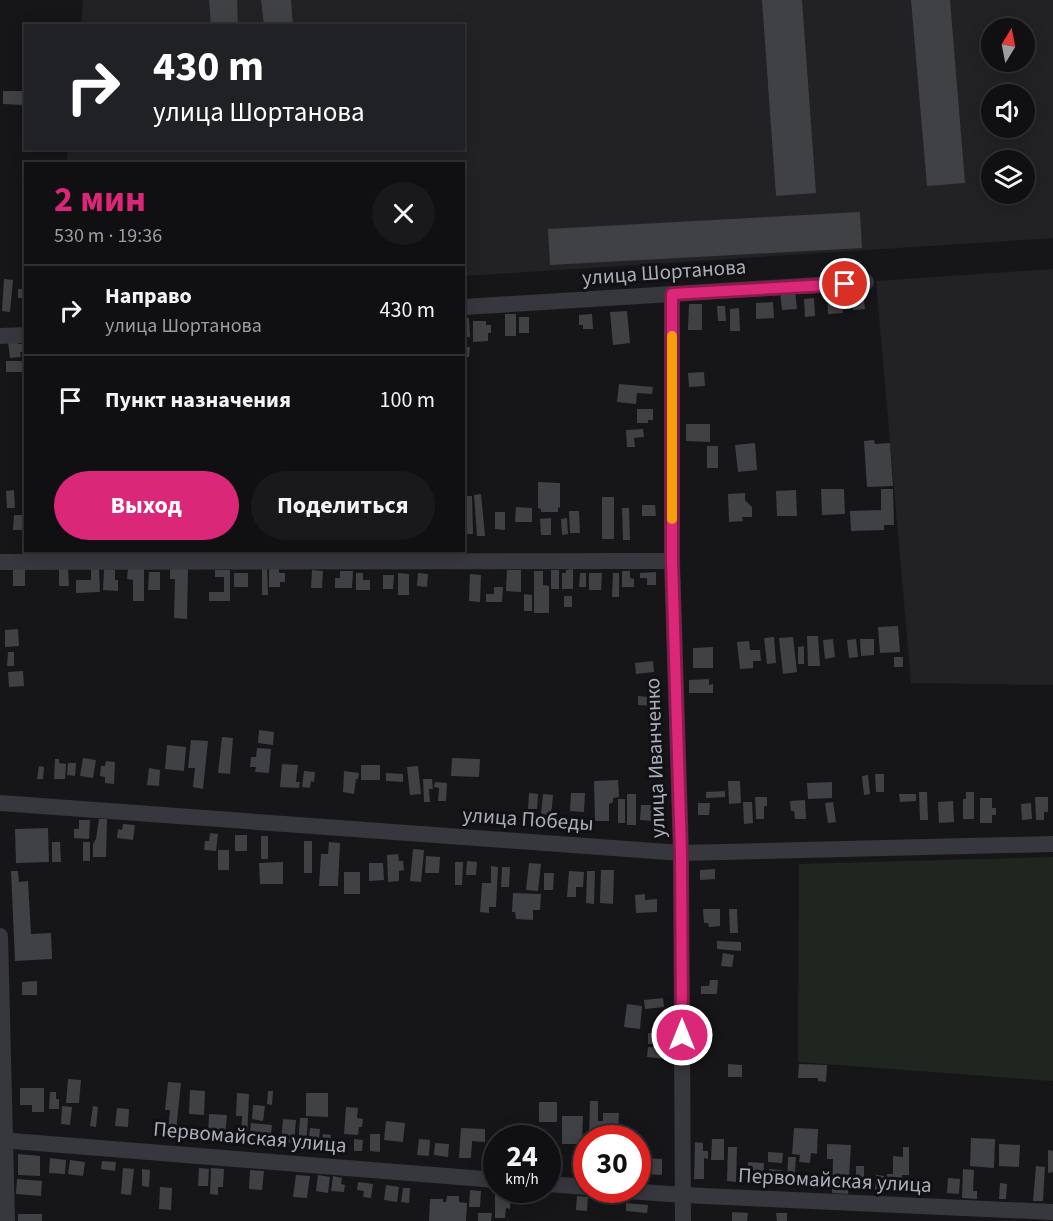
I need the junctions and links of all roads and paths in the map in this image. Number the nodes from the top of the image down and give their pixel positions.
1 (866, 282) dead end
2 (672, 294) junction
3 (465, 307) edge
4 (24, 334) edge
5 (0, 336) edge
6 (672, 561) junction
7 (0, 562) edge
8 (0, 803) edge
9 (1053, 844) edge
10 (681, 853) junction
11 (0, 936) edge
12 (2, 1140) edge
13 (483, 1179) edge
14 (651, 1193) edge
15 (683, 1195) junction
16 (1053, 1212) edge
17 (7, 1221) edge
18 (683, 1221) edge

1 - 2 street, улица Шортанова
2 - 3 street, улица Шортанова
2 - 6 street, улица Иванченко
4 - 5 street
6 - 7 street
6 - 10 street, улица Иванченко
8 - 10 street, улица Победы
9 - 10 street, улица Победы
10 - 15 street, улица Иванченко
11 - 12 street
12 - 13 street, Первомайская улица
12 - 17 street
14 - 15 street, Первомайская улица
15 - 16 street, Первомайская улица
15 - 18 street, улица Иванченко

